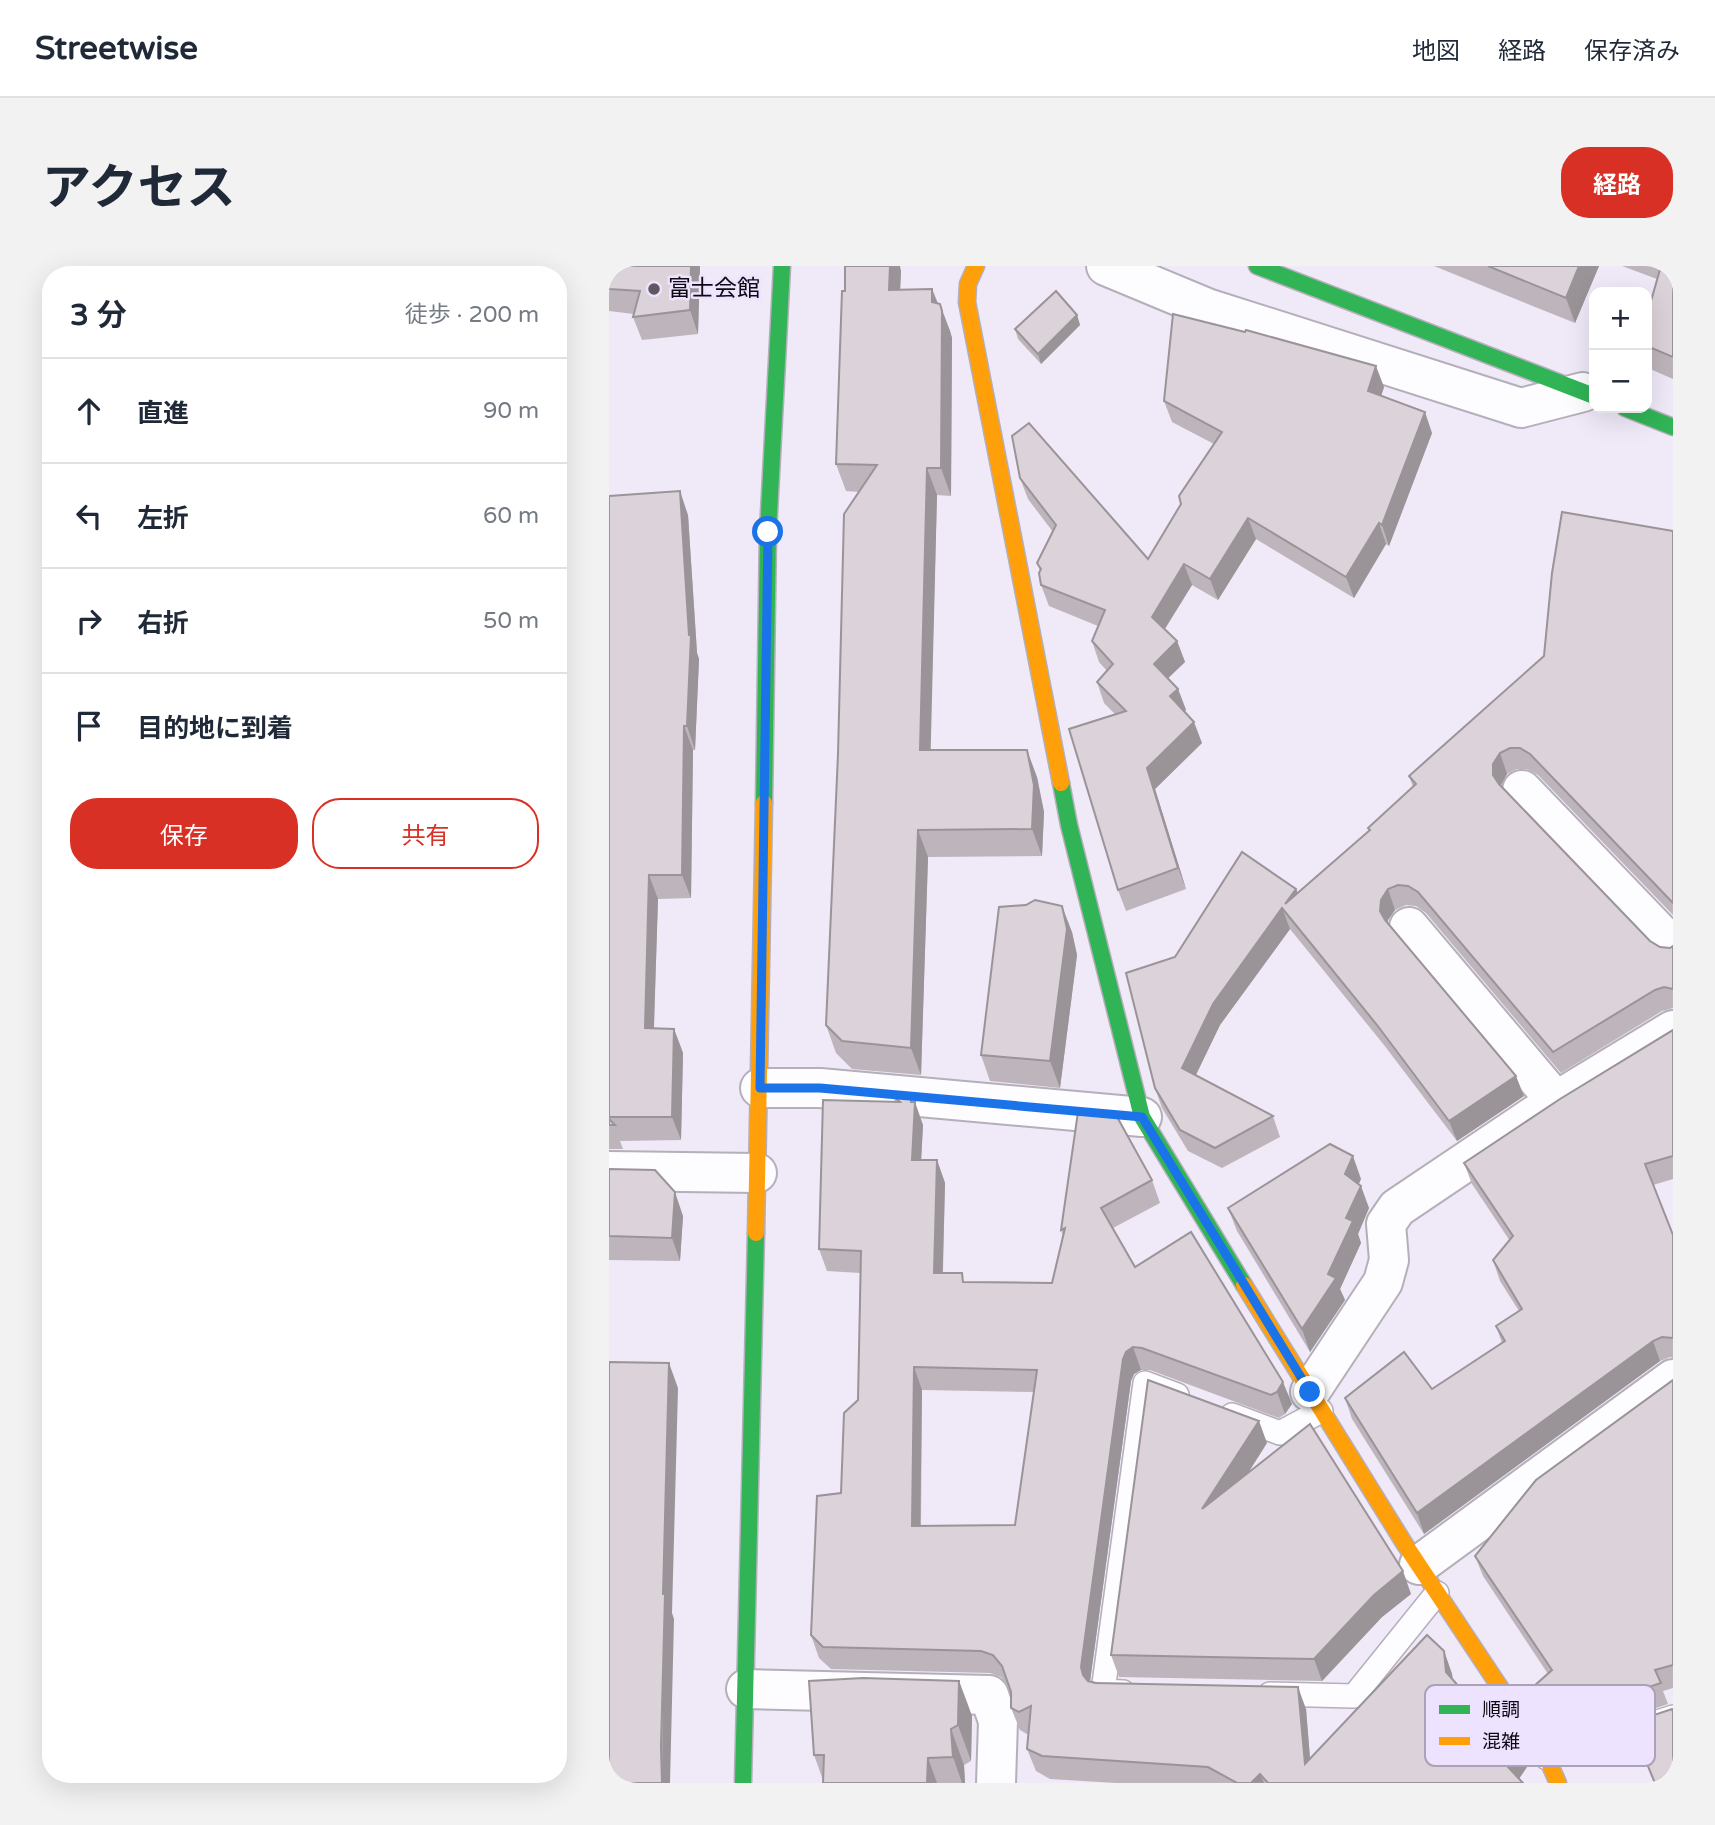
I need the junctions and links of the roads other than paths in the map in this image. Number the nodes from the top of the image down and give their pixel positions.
1 (782, 266) edge
2 (976, 266) edge
3 (1106, 266) edge
4 (1257, 266) edge
5 (1589, 394) edge
6 (1638, 413) edge
7 (1673, 427) edge
8 (1522, 790) dead end
9 (1409, 928) dead end
10 (1673, 947) edge
11 (1673, 1030) edge
12 (760, 1088) junction
13 (1556, 1101) junction
14 (1142, 1117) junction
15 (609, 1171) edge
16 (757, 1173) junction
17 (1673, 1379) edge
18 (1315, 1401) junction
19 (1428, 1579) junction
20 (1498, 1685) edge
21 (747, 1689) junction
22 (1145, 1692) edge
23 (1242, 1694) edge
24 (1673, 1717) edge
25 (1655, 1723) edge
26 (1551, 1766) edge
27 (743, 1783) edge
28 (996, 1783) edge
29 (1558, 1783) edge

1 - 12 street
2 - 14 street
3 - 5 street
4 - 5 street
6 - 7 street
8 - 10 street
9 - 13 street
11 - 13 street
12 - 14 street
12 - 16 street
13 - 18 street
14 - 18 street
15 - 16 street
16 - 21 street
17 - 19 street
18 - 19 street
18 - 22 lane
19 - 20 street
19 - 23 lane
21 - 27 street
21 - 28 street
24 - 25 lane
26 - 29 street

